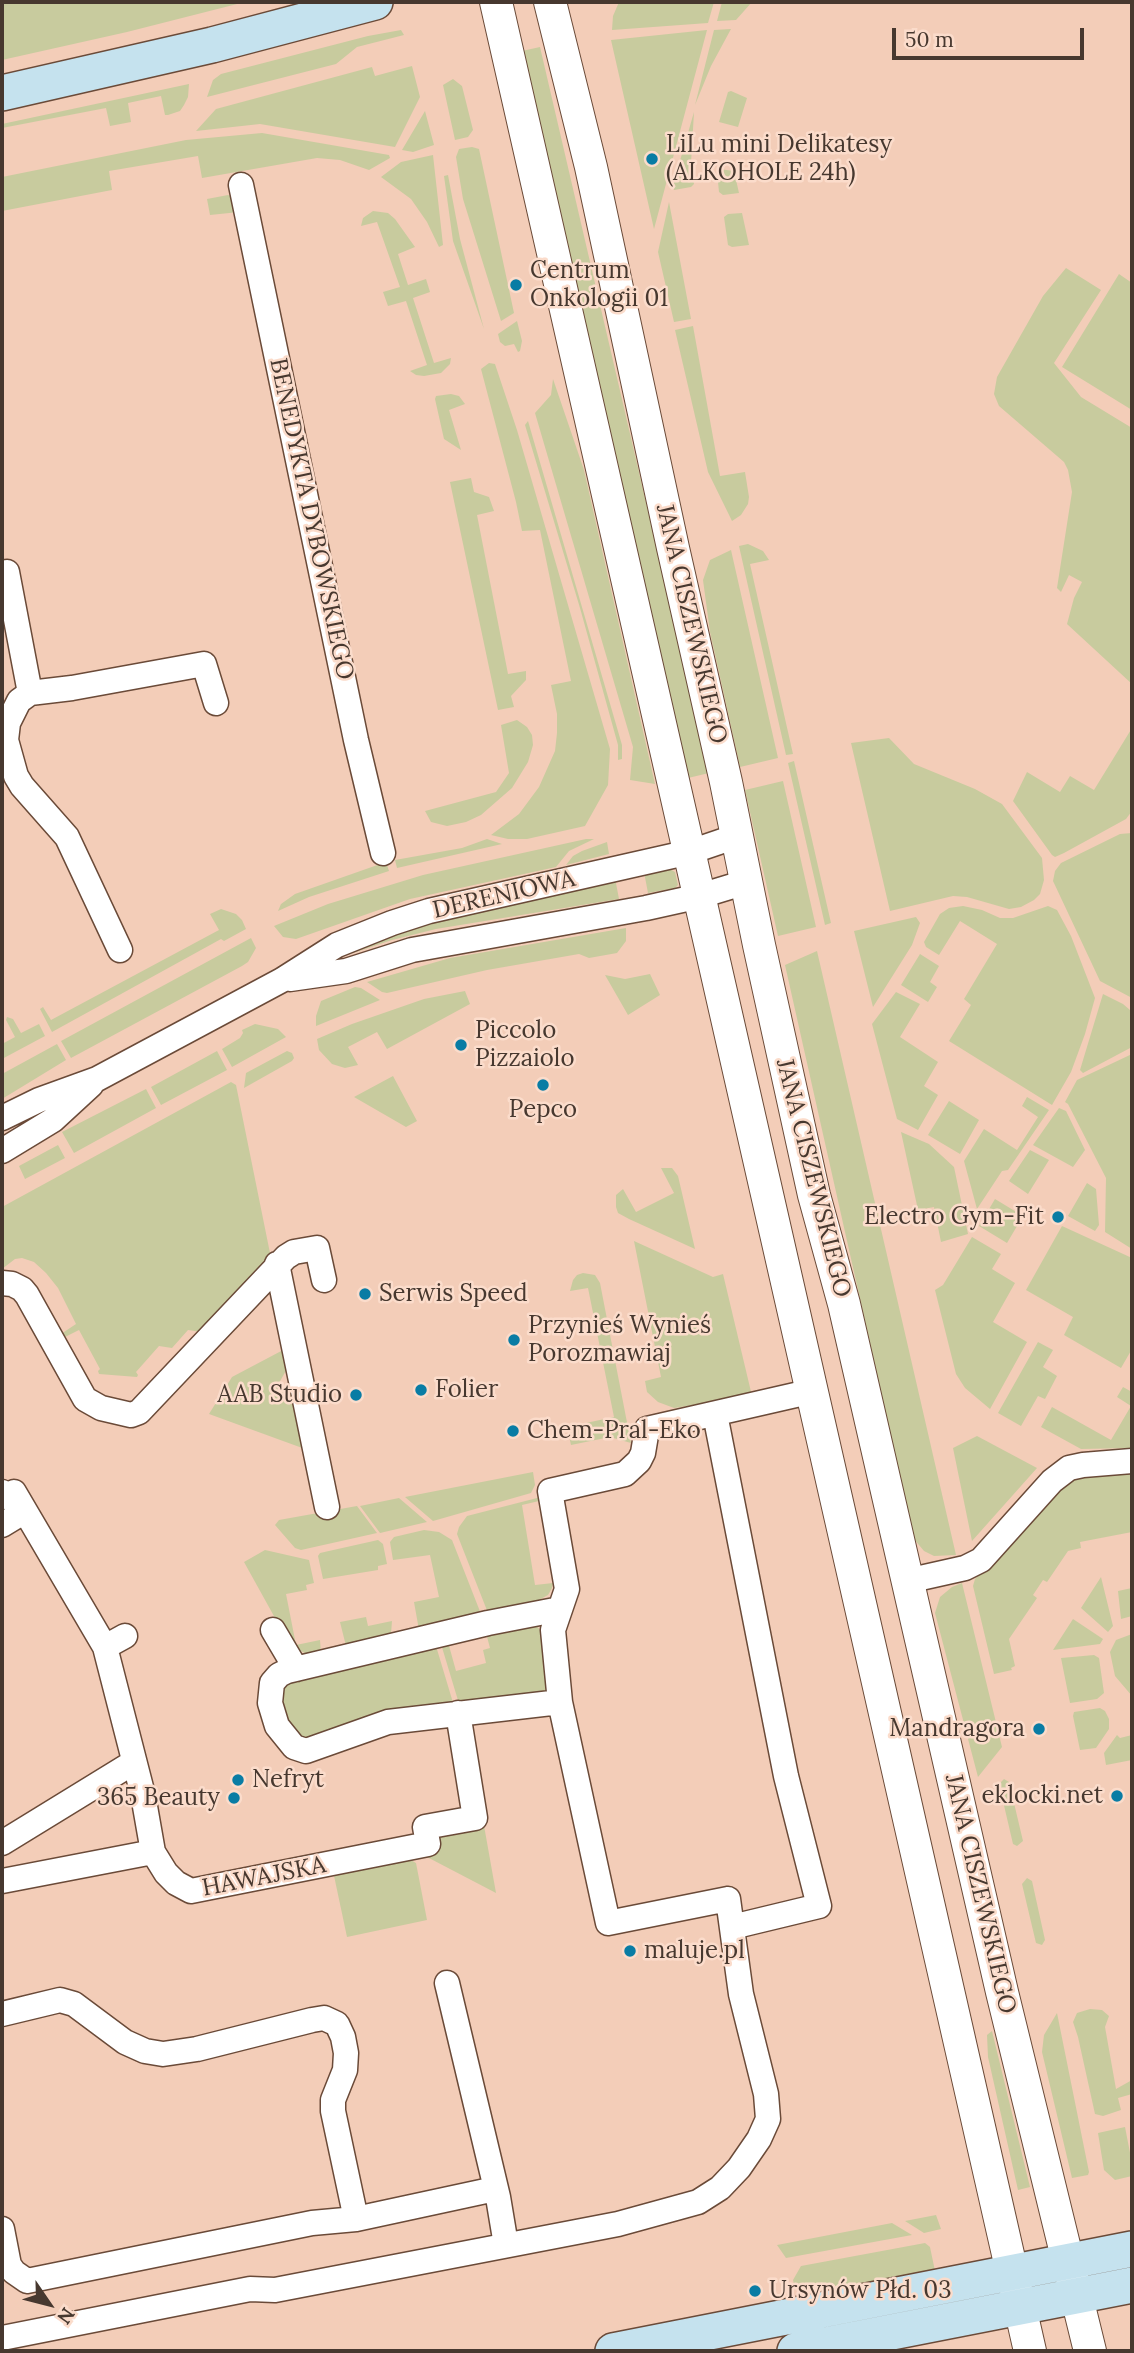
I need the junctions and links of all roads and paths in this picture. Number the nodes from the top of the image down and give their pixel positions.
1 (375, 2) edge
2 (496, 2) edge
3 (550, 2) edge
4 (2, 93) edge
5 (241, 185) dead end
6 (5, 573) edge
7 (30, 693) junction
8 (216, 703) dead end
9 (737, 836) junction
10 (690, 852) junction
11 (383, 853) dead end
12 (746, 882) junction
13 (700, 896) junction
14 (120, 950) dead end
15 (282, 980) junction
16 (97, 1079) junction
17 (2, 1118) edge
18 (2, 1151) edge
19 (277, 1264) junction
20 (324, 1280) dead end
21 (2, 1283) edge
22 (813, 1391) junction
23 (715, 1414) junction
24 (1132, 1461) edge
25 (2, 1492) edge
26 (327, 1507) dead end
27 (25, 1511) junction
28 (2, 1525) edge
29 (907, 1581) junction
30 (560, 1609) junction
31 (273, 1630) dead end
32 (296, 1669) junction
33 (560, 1702) junction
34 (458, 1713) junction
35 (134, 1762) junction
36 (2, 1843) edge
37 (153, 1852) junction
38 (2, 1881) edge
39 (732, 1927) junction
40 (447, 1983) dead end
41 (2, 2014) edge
42 (495, 2189) junction
43 (356, 2219) junction
44 (2, 2230) edge
45 (506, 2245) junction
46 (1132, 2249) edge
47 (1068, 2262) junction
48 (5, 2265) edge
49 (1013, 2273) junction
50 (1132, 2285) edge
51 (1076, 2296) junction
52 (1020, 2308) junction
53 (2, 2338) edge
54 (613, 2351) edge
55 (795, 2351) edge
56 (1030, 2351) edge
57 (1090, 2351) edge

1 - 4 main road
2 - 10 street, JANA CISZEWSKIEGO
3 - 9 street, JANA CISZEWSKIEGO
5 - 11 street, BENEDYKTA DYBOWSKIEGO
6 - 7 street
7 - 8 street
7 - 14 street
9 - 10 street, DERENIOWA
9 - 12 street, JANA CISZEWSKIEGO
10 - 13 street, JANA CISZEWSKIEGO
10 - 15 street, DERENIOWA
12 - 13 street, DERENIOWA
12 - 29 street, JANA CISZEWSKIEGO
13 - 15 street, DERENIOWA
13 - 22 street, JANA CISZEWSKIEGO
15 - 16 street, DERENIOWA
16 - 17 street, DERENIOWA
16 - 18 street, DERENIOWA
19 - 20 street
19 - 21 street
19 - 26 street
22 - 23 street
22 - 49 street, JANA CISZEWSKIEGO
23 - 30 street
23 - 39 street
24 - 29 street
25 - 27 street
27 - 28 street
27 - 35 street
29 - 47 street, JANA CISZEWSKIEGO
30 - 32 street
30 - 33 street
31 - 32 street
32 - 34 street
33 - 34 street
33 - 39 street
34 - 37 street, HAWAJSKA
35 - 36 street
35 - 37 street
37 - 38 street
39 - 45 street
40 - 42 street
41 - 43 street
42 - 43 street
42 - 45 street
43 - 48 street
44 - 48 street
45 - 53 street
46 - 47 main road
47 - 49 main road
47 - 51 street, JANA CISZEWSKIEGO
49 - 52 street, JANA CISZEWSKIEGO
49 - 54 main road
50 - 51 main road
51 - 52 main road
51 - 57 street, JANA CISZEWSKIEGO
52 - 55 main road
52 - 56 street, JANA CISZEWSKIEGO

